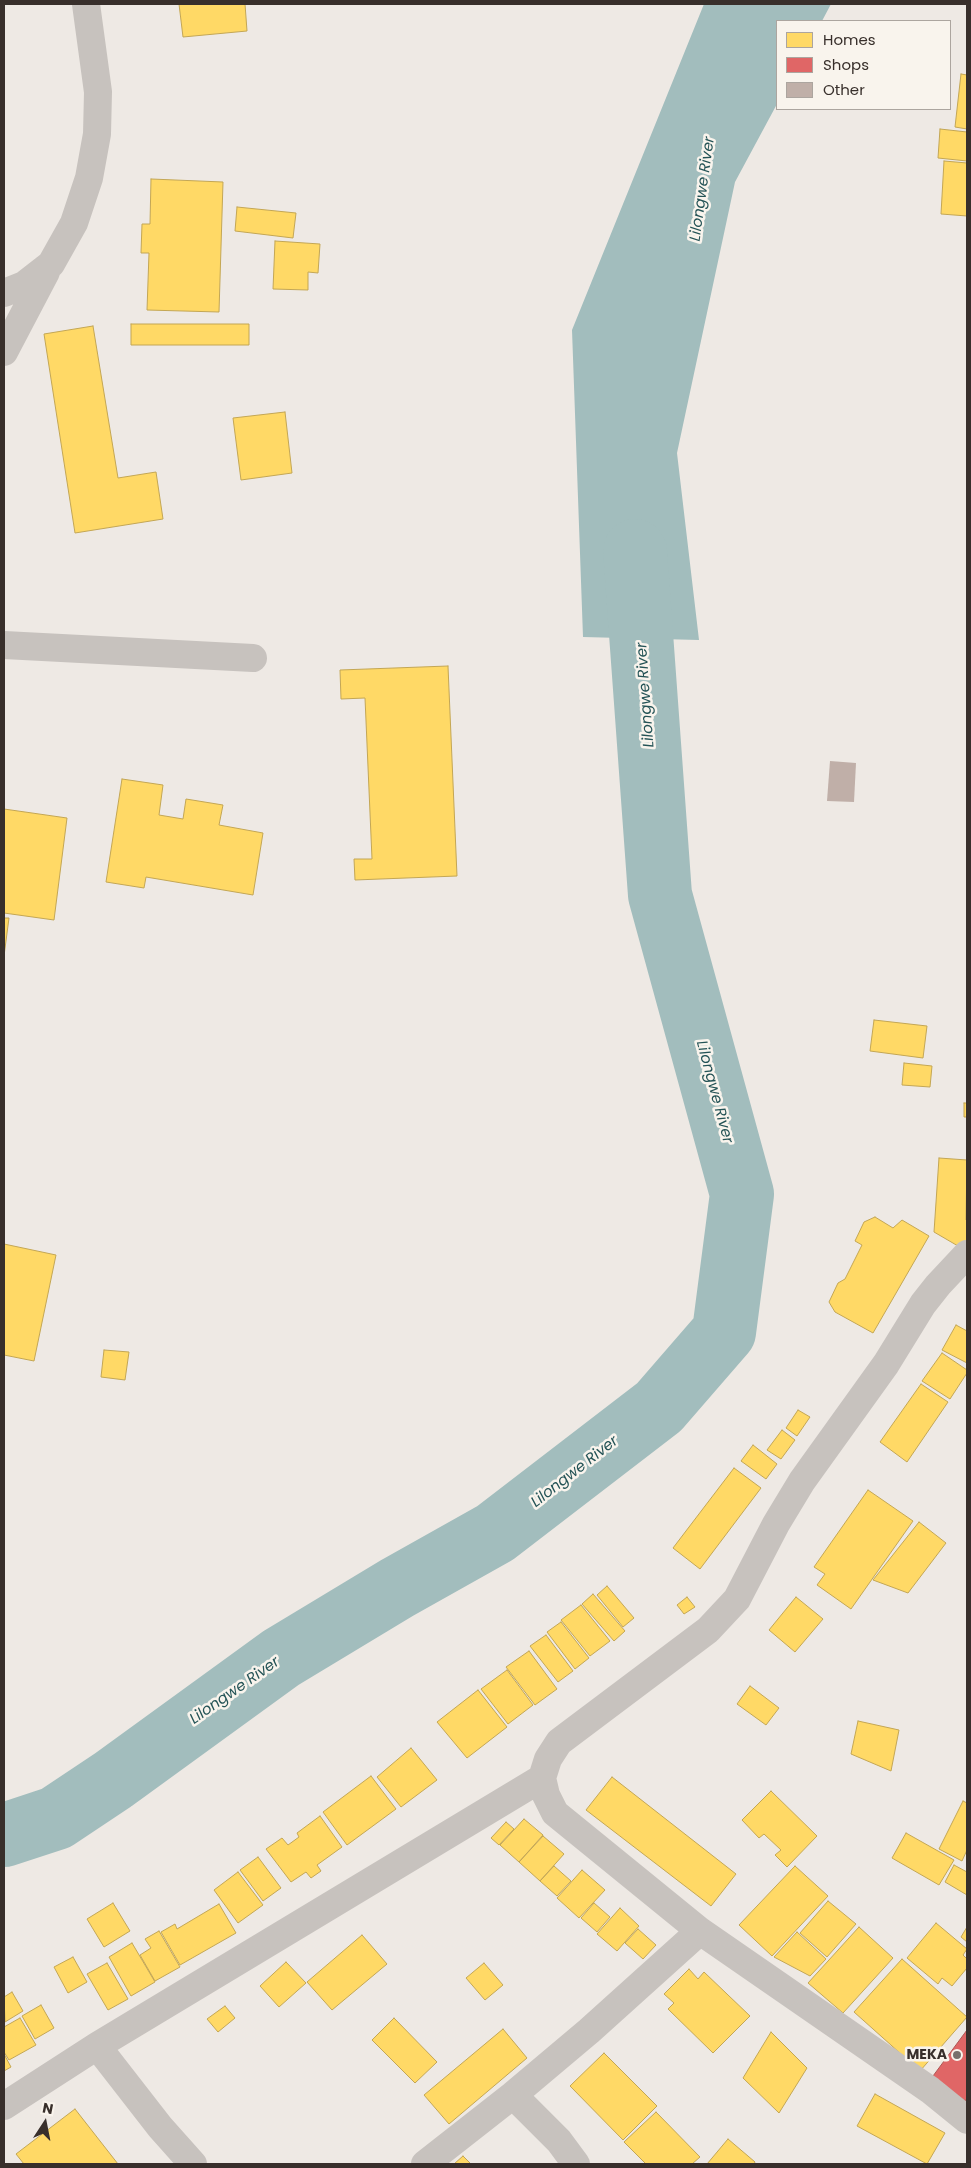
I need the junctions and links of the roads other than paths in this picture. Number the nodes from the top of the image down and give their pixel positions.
1 (86, 4) edge
2 (51, 264) junction
3 (4, 294) edge
4 (4, 352) edge
5 (4, 645) edge
6 (254, 658) dead end
7 (967, 1254) edge
8 (542, 1778) junction
9 (700, 1931) junction
10 (97, 2046) junction
11 (513, 2095) junction
12 (4, 2106) edge
13 (967, 2120) edge
14 (193, 2164) edge
15 (425, 2164) edge
16 (576, 2164) edge

1 - 2 street
2 - 3 street
2 - 4 street
5 - 6 street
7 - 8 street
8 - 9 street
8 - 10 street
9 - 11 street
9 - 13 street
10 - 12 street
10 - 14 street
11 - 15 street
11 - 16 street

